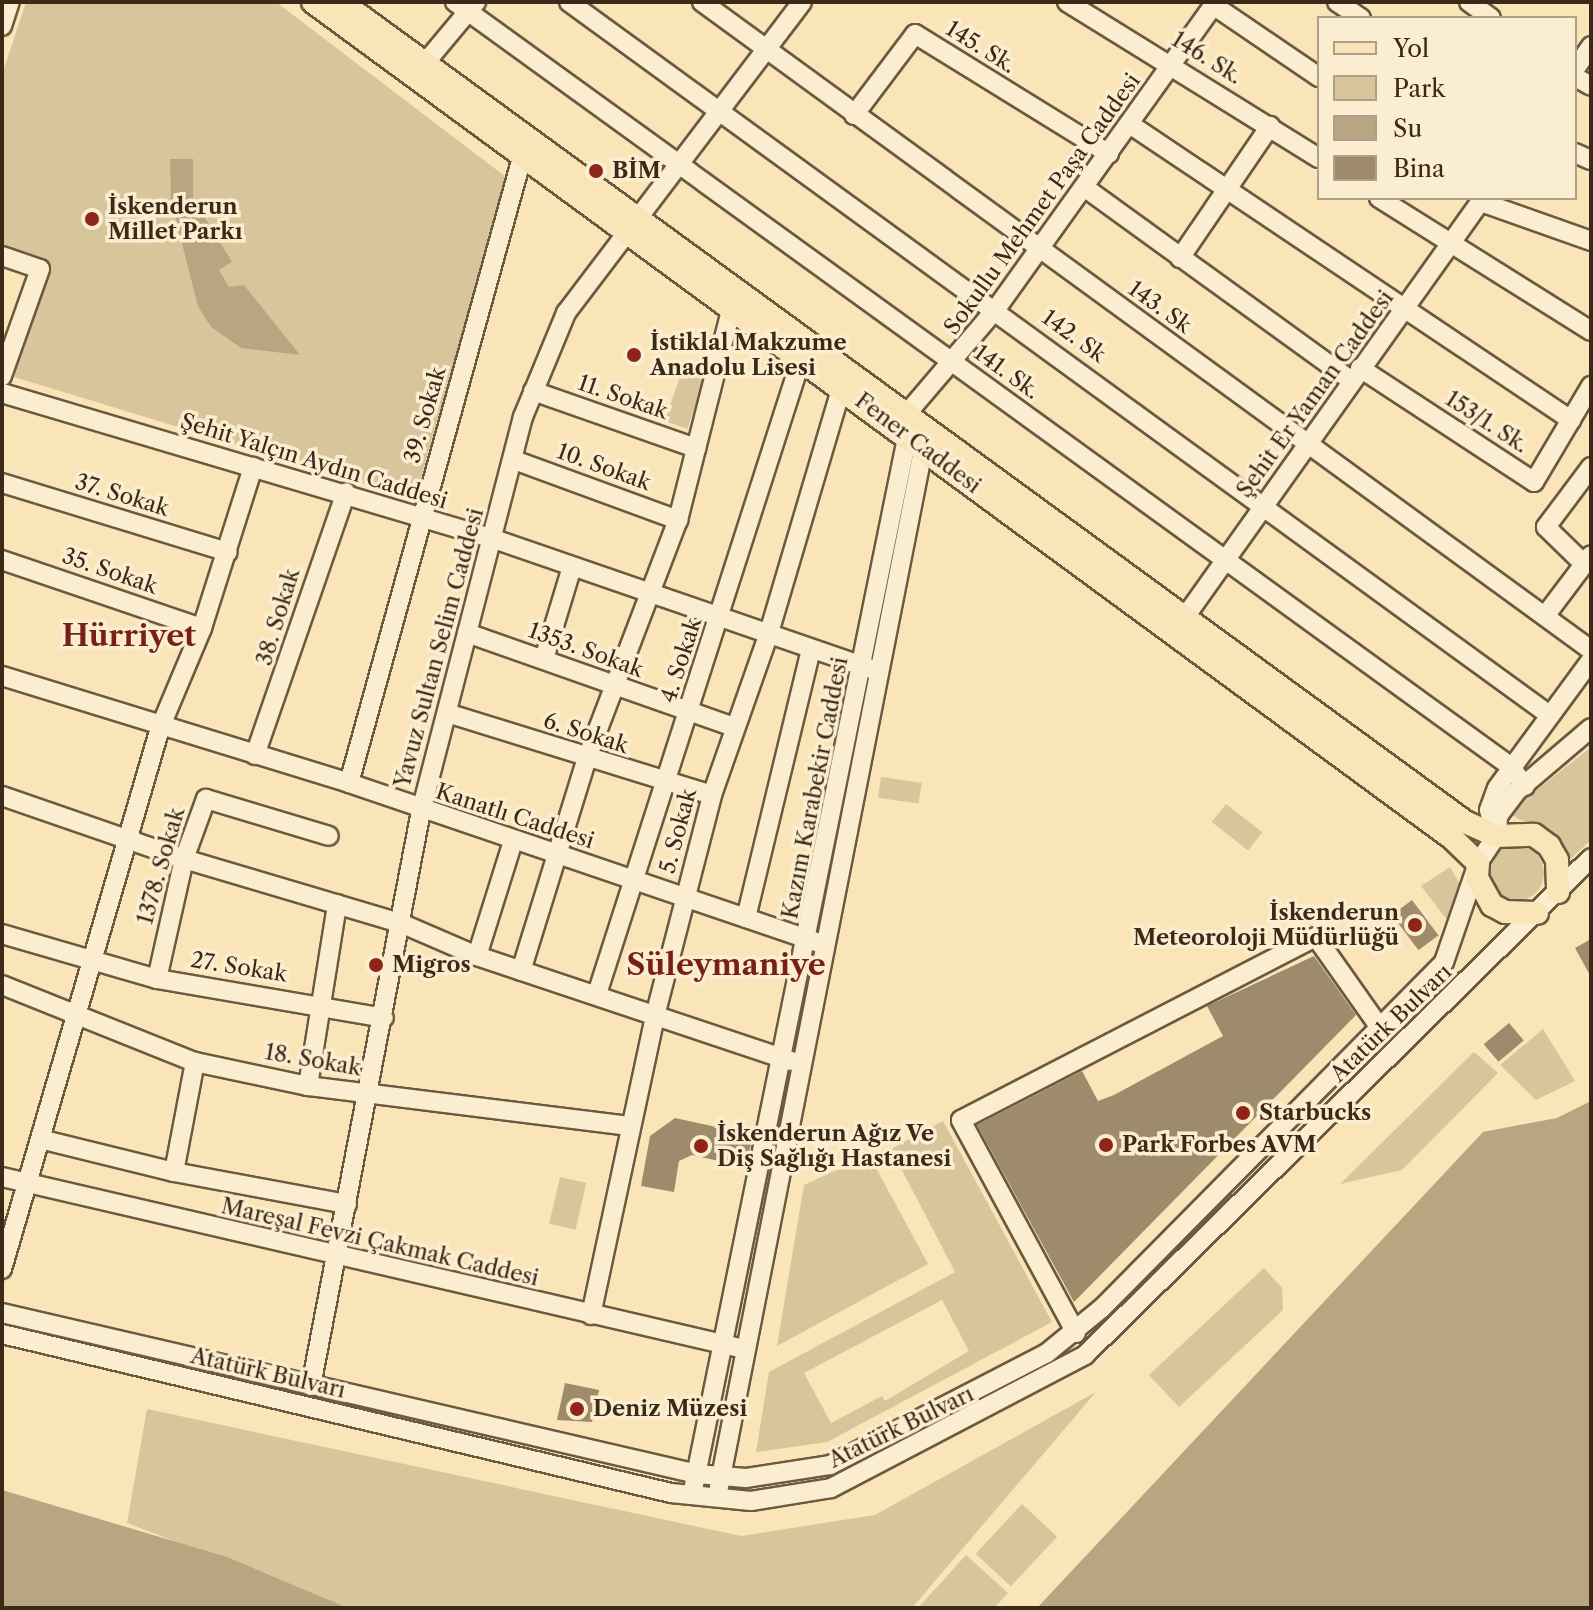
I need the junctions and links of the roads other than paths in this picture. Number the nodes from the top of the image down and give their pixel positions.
1 (10, 2) edge
2 (313, 2) edge
3 (341, 2) edge
4 (569, 2) edge
5 (702, 2) edge
6 (802, 2) edge
7 (1067, 2) edge
8 (1337, 2) edge
9 (1469, 2) edge
10 (466, 6) edge
11 (1206, 6) edge
12 (1358, 16) edge
13 (1488, 16) edge
14 (2, 26) edge
15 (1591, 46) edge
16 (768, 51) junction
17 (425, 63) junction
18 (1174, 65) junction
19 (1577, 66) edge
20 (1317, 76) edge
21 (723, 112) junction
22 (854, 115) junction
23 (1131, 125) junction
24 (1270, 126) junction
25 (523, 154) junction
26 (1109, 154) junction
27 (1317, 157) edge
28 (677, 165) junction
29 (1226, 185) junction
30 (1084, 187) junction
31 (1382, 200) edge
32 (1482, 200) edge
33 (631, 222) junction
34 (1591, 241) edge
35 (1453, 246) junction
36 (1036, 247) junction
37 (2, 256) edge
38 (1180, 258) junction
39 (734, 298) junction
40 (996, 309) junction
41 (1403, 312) junction
42 (1591, 331) edge
43 (804, 349) junction
44 (954, 363) junction
45 (1355, 374) junction
46 (2, 376) edge
47 (844, 378) junction
48 (1591, 386) edge
49 (533, 391) junction
50 (2, 393) edge
51 (1571, 420) junction
52 (912, 428) junction
53 (1305, 443) junction
54 (696, 448) junction
55 (514, 460) junction
56 (253, 467) junction
57 (1591, 467) edge
58 (2, 483) edge
59 (346, 492) junction
60 (1264, 506) junction
61 (420, 520) junction
62 (678, 520) junction
63 (491, 538) junction
64 (228, 552) junction
65 (2, 560) edge
66 (1588, 560) edge
67 (1224, 562) junction
68 (572, 567) junction
69 (652, 590) junction
70 (1545, 616) junction
71 (1185, 617) junction
72 (719, 621) junction
73 (202, 628) junction
74 (467, 633) junction
75 (768, 636) junction
76 (811, 649) junction
77 (1591, 650) edge
78 (544, 659) junction
79 (1591, 660) edge
80 (873, 669) junction
81 (2, 676) edge
82 (615, 686) junction
83 (447, 713) junction
84 (688, 713) junction
85 (1548, 714) junction
86 (734, 727) junction
87 (160, 728) junction
88 (1591, 728) edge
89 (255, 755) junction
90 (587, 758) junction
91 (1510, 766) junction
92 (349, 783) junction
93 (666, 784) junction
94 (1525, 786) junction
95 (712, 795) junction
96 (2, 796) edge
97 (421, 811) junction
98 (329, 836) dead end
99 (1496, 836) junction
100 (130, 838) junction
101 (513, 841) junction
102 (558, 856) junction
103 (1591, 858) edge
104 (184, 859) junction
105 (1478, 863) junction
106 (634, 879) junction
107 (686, 895) junction
108 (1547, 903) junction
109 (337, 904) junction
110 (746, 918) junction
111 (403, 924) junction
112 (2, 934) edge
113 (809, 939) junction
114 (829, 947) junction
115 (477, 956) junction
116 (88, 960) junction
117 (521, 971) junction
118 (157, 979) junction
119 (2, 985) edge
120 (597, 994) junction
121 (321, 1005) junction
122 (656, 1012) junction
123 (76, 1018) junction
124 (384, 1018) junction
125 (1381, 1029) junction
126 (781, 1054) junction
127 (195, 1062) junction
128 (803, 1069) junction
129 (308, 1086) junction
130 (369, 1094) junction
131 (631, 1126) junction
132 (44, 1140) junction
133 (174, 1172) junction
134 (2, 1177) edge
135 (30, 1186) junction
136 (347, 1204) junction
137 (336, 1257) junction
138 (2, 1269) edge
139 (2, 1313) edge
140 (591, 1315) junction
141 (1076, 1333) junction
142 (2, 1334) edge
143 (726, 1345) junction
144 (748, 1350) junction
145 (311, 1386) junction
146 (697, 1474) junction
147 (722, 1478) junction
148 (692, 1496) junction
149 (716, 1501) junction

1 - 14 street
2 - 25 main road, Fener Caddesi
3 - 17 main road, Fener Caddesi
4 - 21 street, 142. Sk
5 - 16 street, 143. Sk
6 - 16 street, Yavuz Sultan Selim Caddesi
7 - 18 street, 146. Sk.
8 - 12 street
9 - 13 street
10 - 17 street
10 - 28 street, 141. Sk.
11 - 18 street, Sokullu Mehmet Paşa Caddesi
11 - 20 street
15 - 19 street
16 - 21 street, Yavuz Sultan Selim Caddesi
16 - 22 street, 143. Sk
17 - 33 main road, Fener Caddesi
18 - 23 street, Sokullu Mehmet Paşa Caddesi
18 - 24 street, 146. Sk.
21 - 28 street, Yavuz Sultan Selim Caddesi
21 - 40 street, 142. Sk
22 - 26 street, 145. Sk.
22 - 36 street, 143. Sk
23 - 26 street, Sokullu Mehmet Paşa Caddesi
23 - 29 street
24 - 27 street, 146. Sk.
24 - 29 street
25 - 33 main road, Fener Caddesi
25 - 61 street, 39. Sokak
26 - 30 street, Sokullu Mehmet Paşa Caddesi
28 - 33 street, Yavuz Sultan Selim Caddesi
28 - 44 street, 141. Sk.
29 - 38 street
29 - 41 street
30 - 36 street, Sokullu Mehmet Paşa Caddesi
30 - 38 street
31 - 35 street
32 - 34 street
32 - 35 street, Şehit Er Yaman Caddesi
33 - 39 main road, Fener Caddesi
33 - 49 street, Yavuz Sultan Selim Caddesi
35 - 41 street, Şehit Er Yaman Caddesi
35 - 42 street
36 - 40 street, Sokullu Mehmet Paşa Caddesi
36 - 53 street, 143. Sk
37 - 46 street
38 - 45 street
39 - 43 main road, Fener Caddesi
39 - 54 street
40 - 44 street, Sokullu Mehmet Paşa Caddesi
40 - 60 street, 142. Sk
41 - 45 street, Şehit Er Yaman Caddesi
41 - 51 street
43 - 47 main road, Fener Caddesi
43 - 72 street, 4. Sokak
44 - 52 street, Sokullu Mehmet Paşa Caddesi
44 - 67 street, 141. Sk.
45 - 51 street, 153/1. Sk.
45 - 53 street, Şehit Er Yaman Caddesi
47 - 52 main road, Fener Caddesi
47 - 75 street, 5. Sokak
48 - 51 street, 153/1. Sk.
49 - 54 street, 11. Sokak
49 - 55 street, Yavuz Sultan Selim Caddesi
50 - 56 street, Şehit Yalçın Aydın Caddesi
52 - 71 main road, Fener Caddesi
52 - 80 street, Kazım Karabekir Caddesi
52 - 105 main road, Fener Caddesi
53 - 60 street, Şehit Er Yaman Caddesi
53 - 70 street, 143. Sk
54 - 62 street
55 - 62 street, 10. Sokak
55 - 63 street, Yavuz Sultan Selim Caddesi
56 - 59 street, Şehit Yalçın Aydın Caddesi
56 - 64 street
57 - 66 street
58 - 64 street, 37. Sokak
59 - 61 street, Şehit Yalçın Aydın Caddesi
59 - 89 street, 38. Sokak
60 - 67 street, Şehit Er Yaman Caddesi
60 - 85 street, 142. Sk
61 - 63 street, Şehit Yalçın Aydın Caddesi
61 - 92 street, 39. Sokak
62 - 69 street
63 - 68 street, Şehit Yalçın Aydın Caddesi
63 - 74 street, Yavuz Sultan Selim Caddesi
64 - 73 street
65 - 73 street, 35. Sokak
66 - 70 street
67 - 71 street, Şehit Er Yaman Caddesi
67 - 91 street, 141. Sk.
68 - 69 street, Şehit Yalçın Aydın Caddesi
68 - 78 street
69 - 72 street, Şehit Yalçın Aydın Caddesi
69 - 82 street
70 - 77 street, 143. Sk
71 - 99 main road, Fener Caddesi
72 - 75 street, Şehit Yalçın Aydın Caddesi
72 - 84 street, 4. Sokak
73 - 87 street
74 - 78 street, 1353. Sokak
74 - 83 street, Yavuz Sultan Selim Caddesi
75 - 76 street, Şehit Yalçın Aydın Caddesi
75 - 86 street, 5. Sokak
76 - 80 street, Şehit Yalçın Aydın Caddesi
76 - 110 street
78 - 82 street, 1353. Sokak
79 - 85 street
80 - 113 street, Kazım Karabekir Caddesi
80 - 114 street, Kazım Karabekir Caddesi
81 - 87 street, Kanatlı Caddesi
82 - 84 street, 1353. Sokak
82 - 90 street
83 - 90 street, 6. Sokak
83 - 97 street, Yavuz Sultan Selim Caddesi
84 - 86 street, 1353. Sokak
84 - 93 street, 4. Sokak
85 - 91 street
86 - 95 street, 5. Sokak
87 - 89 street, Kanatlı Caddesi
87 - 100 street
88 - 94 street
89 - 92 street, Kanatlı Caddesi
90 - 93 street, 6. Sokak
90 - 102 street
91 - 94 street, 141. Sk.
91 - 99 street
92 - 97 street, Kanatlı Caddesi
93 - 95 street, 6. Sokak
93 - 106 street, 4. Sokak
94 - 99 street
95 - 107 street, 5. Sokak
96 - 100 street
97 - 101 street, Kanatlı Caddesi
97 - 111 street, Yavuz Sultan Selim Caddesi
98 - 104 street, 1378. Sokak
99 - 105 street
99 - 108 main road
100 - 104 street
100 - 116 street
101 - 102 street, Kanatlı Caddesi
101 - 115 street
102 - 106 street, Kanatlı Caddesi
102 - 117 street
103 - 108 street, Atatürk Bulvarı
104 - 109 street
104 - 118 street, 1378. Sokak
105 - 108 main road
105 - 125 street, Atatürk Bulvarı
106 - 107 street, Kanatlı Caddesi
106 - 120 street, 4. Sokak
107 - 110 street, Kanatlı Caddesi
107 - 122 street, 5. Sokak
108 - 149 street, Atatürk Bulvarı
109 - 111 street
109 - 121 street
110 - 113 street, Kanatlı Caddesi
111 - 115 street
111 - 124 street, Yavuz Sultan Selim Caddesi
112 - 116 street, 27. Sokak
113 - 114 street, Kanatlı Caddesi
113 - 126 street, Kazım Karabekir Caddesi
114 - 128 street, Kazım Karabekir Caddesi
115 - 117 street
116 - 118 street, 27. Sokak
116 - 123 street
117 - 120 street
118 - 121 street, 27. Sokak
119 - 123 street, 18. Sokak
120 - 122 street
121 - 124 street, 27. Sokak
121 - 129 street
122 - 126 street
122 - 131 street, 5. Sokak
123 - 127 street, 18. Sokak
123 - 132 street
124 - 130 street, Yavuz Sultan Selim Caddesi
125 - 141 street, Atatürk Bulvarı
125 - 141 street
126 - 128 street
126 - 143 street, Kazım Karabekir Caddesi
127 - 129 street, 18. Sokak
127 - 133 street
128 - 144 street, Kazım Karabekir Caddesi
129 - 130 street, 18. Sokak
130 - 131 street, 18. Sokak
130 - 136 street, Yavuz Sultan Selim Caddesi
131 - 140 street, 5. Sokak
132 - 133 street
132 - 135 street
133 - 136 street
134 - 135 street, Mareşal Fevzi Çakmak Caddesi
135 - 137 street, Mareşal Fevzi Çakmak Caddesi
135 - 138 street
136 - 137 street, Yavuz Sultan Selim Caddesi
137 - 140 street, Mareşal Fevzi Çakmak Caddesi
137 - 145 street, Yavuz Sultan Selim Caddesi
139 - 145 street, Atatürk Bulvarı
140 - 143 street, Mareşal Fevzi Çakmak Caddesi
141 - 147 street, Atatürk Bulvarı
142 - 148 street, Atatürk Bulvarı
143 - 144 street, Mareşal Fevzi Çakmak Caddesi
143 - 146 street, Kazım Karabekir Caddesi
144 - 147 street, Kazım Karabekir Caddesi
145 - 146 street, Atatürk Bulvarı
146 - 147 street, Atatürk Bulvarı
146 - 148 street, Kazım Karabekir Caddesi
147 - 149 street, Kazım Karabekir Caddesi
148 - 149 street, Atatürk Bulvarı

